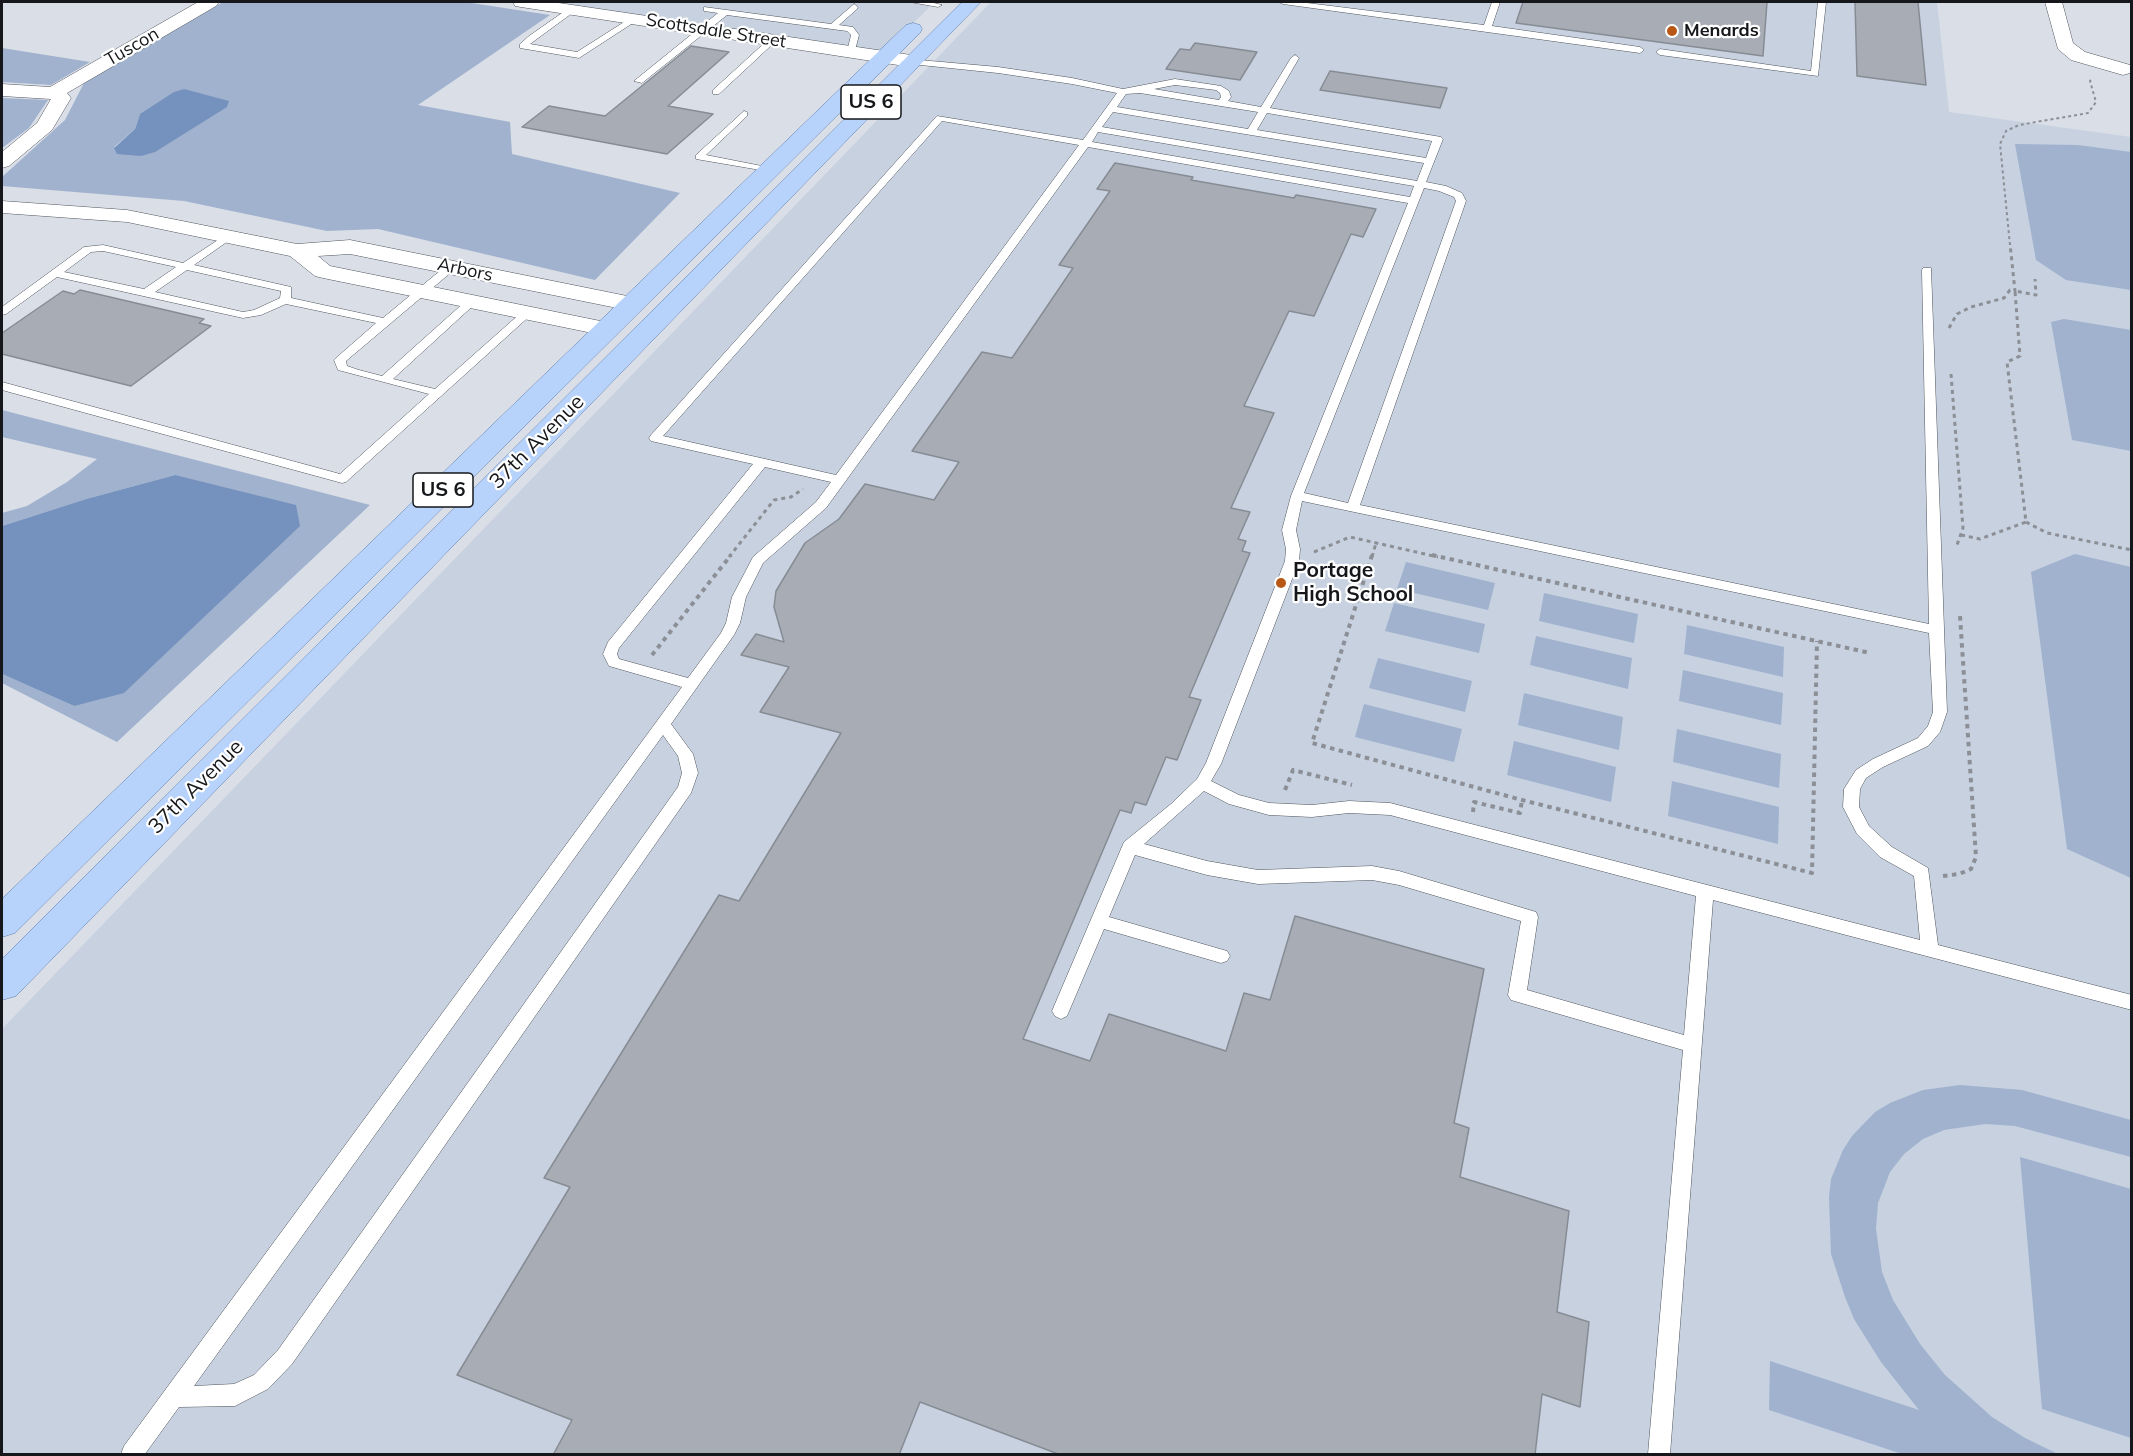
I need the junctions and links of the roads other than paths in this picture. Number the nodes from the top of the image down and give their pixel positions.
1 (210, 2) edge
2 (521, 2) edge
3 (914, 2) edge
4 (972, 2) edge
5 (1283, 2) edge
6 (1496, 2) edge
7 (1822, 2) edge
8 (2054, 2) edge
9 (940, 3) edge
10 (559, 6) edge
11 (854, 7) dead end
12 (707, 9) dead end
13 (725, 12) junction
14 (634, 19) junction
15 (832, 27) junction
16 (1486, 28) junction
17 (704, 29) junction
18 (772, 40) junction
19 (1640, 50) dead end
20 (851, 52) junction
21 (1660, 52) dead end
22 (1295, 58) dead end
23 (897, 59) junction
24 (2115, 67) road end
25 (639, 81) dead end
26 (2, 90) edge
27 (1140, 90) junction
28 (716, 92) dead end
29 (1123, 92) junction
30 (54, 93) junction
31 (1222, 103) junction
32 (1110, 109) junction
33 (1264, 110) junction
34 (744, 114) dead end
35 (1095, 129) junction
36 (1251, 132) junction
37 (1085, 143) junction
38 (1429, 161) junction
39 (2, 162) edge
40 (768, 170) junction
41 (1420, 184) junction
42 (1414, 201) junction
43 (2, 207) edge
44 (227, 237) junction
45 (297, 251) junction
46 (186, 266) junction
47 (451, 267) junction
48 (1927, 270) dead end
49 (55, 273) junction
50 (422, 291) junction
51 (146, 293) junction
52 (285, 300) junction
53 (472, 301) junction
54 (632, 304) junction
55 (2, 312) edge
56 (527, 313) junction
57 (385, 322) junction
58 (607, 329) junction
59 (384, 380) junction
60 (2, 386) edge
61 (438, 393) junction
62 (762, 462) junction
63 (839, 480) junction
64 (1297, 496) junction
65 (1353, 508) junction
66 (1936, 630) junction
67 (692, 684) junction
68 (663, 724) junction
69 (1202, 783) junction
70 (1130, 847) junction
71 (1705, 892) junction
72 (1099, 921) junction
73 (2, 922) edge
74 (1930, 951) junction
75 (1221, 956) dead end
76 (2, 984) edge
77 (2132, 1003) edge
78 (1061, 1011) dead end
79 (1692, 1045) junction
80 (175, 1397) junction
81 (132, 1455) edge
82 (1659, 1455) edge

1 - 30 street, Tuscon
2 - 10 street, Scottsdale Street
3 - 9 lane
4 - 23 main road, 37th Avenue / US 6
5 - 16 lane
6 - 16 lane
7 - 21 lane
8 - 24 street
9 - 23 main road, 37th Avenue / US 6
10 - 14 street, Scottsdale Street
10 - 14 lane
11 - 15 lane
12 - 13 lane
13 - 15 lane
13 - 17 lane
14 - 17 street, Scottsdale Street
15 - 20 lane
16 - 19 lane
17 - 18 street, Scottsdale Street
17 - 25 lane
18 - 20 street, Scottsdale Street
18 - 28 lane
20 - 23 street, Scottsdale Street
22 - 33 lane
23 - 29 lane
23 - 40 main road, 37th Avenue / US 6
23 - 76 main road, 37th Avenue / US 6
26 - 30 street
27 - 29 lane
27 - 31 lane
27 - 31 lane
29 - 32 lane
30 - 39 street
31 - 33 lane
32 - 35 lane
32 - 36 lane
33 - 36 lane
33 - 38 lane
34 - 40 lane
35 - 37 lane
35 - 41 lane
36 - 38 lane
37 - 42 lane
37 - 62 lane
37 - 63 lane
38 - 41 lane
40 - 54 main road, 37th Avenue / US 6
41 - 42 lane
41 - 65 lane
42 - 64 lane
43 - 44 street, Arbors
44 - 45 street, Arbors
44 - 46 lane
45 - 47 street, Arbors
45 - 50 street, Arbors
46 - 49 lane
46 - 51 lane
46 - 52 lane
47 - 50 lane
47 - 54 street, Arbors
48 - 66 lane
49 - 51 lane
49 - 55 lane
50 - 53 street, Arbors
50 - 57 lane
51 - 52 lane
52 - 57 lane
53 - 56 street, Arbors
53 - 59 lane
54 - 58 main road, 37th Avenue / US 6
56 - 58 street, Arbors
56 - 61 lane
57 - 59 lane
58 - 73 main road, 37th Avenue / US 6
59 - 61 lane
60 - 61 lane
62 - 63 lane
62 - 67 lane
63 - 67 lane
64 - 65 lane
64 - 69 lane
65 - 66 lane
66 - 74 lane
67 - 68 lane
68 - 80 lane
68 - 80 lane
69 - 70 lane
69 - 71 lane
70 - 72 lane
70 - 79 lane
71 - 74 lane
71 - 79 lane
72 - 75 lane
72 - 78 lane
74 - 77 lane
79 - 82 lane
80 - 81 lane

